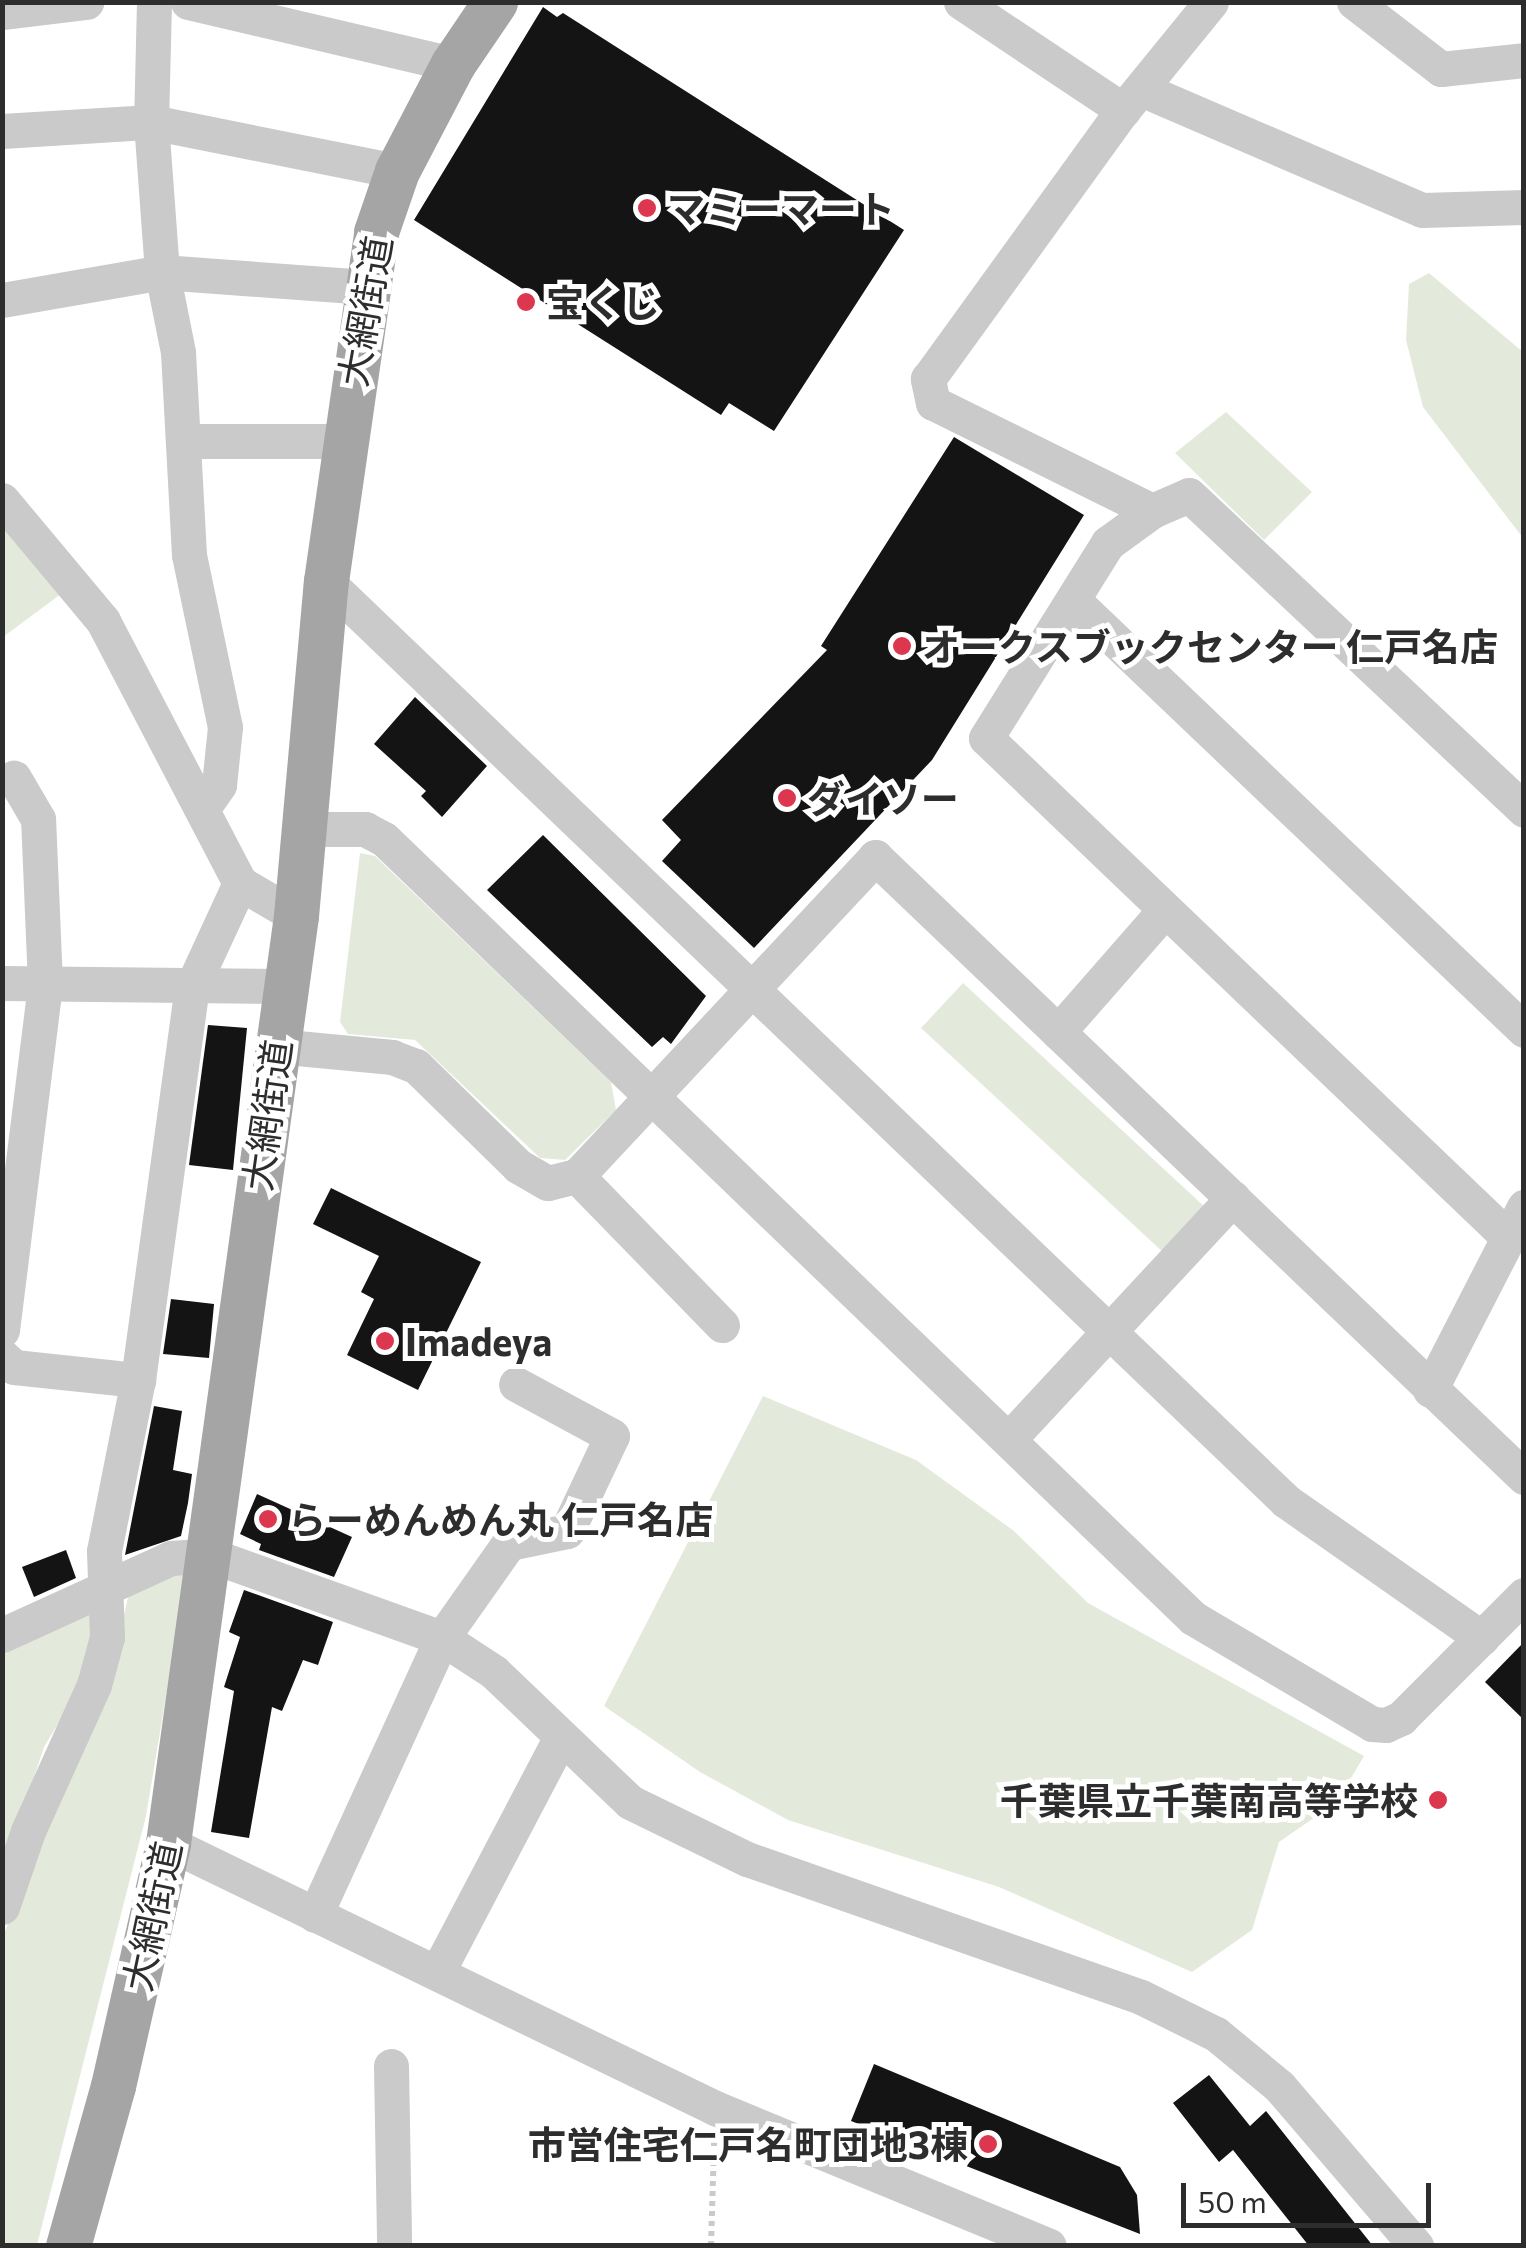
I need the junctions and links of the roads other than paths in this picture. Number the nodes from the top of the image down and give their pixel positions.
1 (86, 2) edge
2 (154, 2) edge
3 (188, 2) edge
4 (496, 2) edge
5 (961, 2) edge
6 (1211, 2) edge
7 (1354, 2) edge
8 (2, 12) edge
9 (1000, 12) edge
10 (1524, 60) edge
11 (453, 64) junction
12 (1132, 100) junction
13 (151, 122) junction
14 (2, 131) edge
15 (397, 170) junction
16 (1524, 207) edge
17 (162, 272) junction
18 (366, 287) junction
19 (2, 300) edge
20 (182, 441) junction
21 (342, 441) junction
22 (2, 500) edge
23 (1152, 511) junction
24 (326, 581) junction
25 (1073, 600) junction
26 (14, 778) dead end
27 (203, 808) junction
28 (1524, 810) edge
29 (38, 818) junction
30 (2, 821) edge
31 (302, 829) junction
32 (240, 883) junction
33 (1164, 911) junction
34 (296, 916) junction
35 (2, 983) edge
36 (45, 984) junction
37 (284, 986) junction
38 (192, 987) junction
39 (752, 989) junction
40 (1524, 1030) edge
41 (1058, 1032) junction
42 (276, 1046) junction
43 (655, 1096) junction
44 (577, 1176) junction
45 (1233, 1198) junction
46 (1516, 1222) edge
47 (722, 1326) dead end
48 (2, 1330) edge
49 (1109, 1336) junction
50 (2, 1356) edge
51 (138, 1380) junction
52 (516, 1384) dead end
53 (1430, 1390) junction
54 (1009, 1439) junction
55 (1524, 1478) edge
56 (210, 1554) junction
57 (109, 1586) junction
58 (1524, 1595) edge
59 (2, 1635) edge
60 (442, 1638) junction
61 (1482, 1638) junction
62 (560, 1741) junction
63 (168, 1843) junction
64 (2, 1907) edge
65 (315, 1915) junction
66 (438, 1971) junction
67 (392, 2066) dead end
68 (68, 2246) edge
69 (394, 2246) edge
70 (1049, 2246) edge
71 (1416, 2246) edge

1 - 8 street
2 - 13 street
3 - 11 street
4 - 11 main road, 大網街道
5 - 9 street
6 - 12 street
7 - 10 street
9 - 12 street
11 - 15 main road, 大網街道
12 - 16 street
12 - 23 street
13 - 14 street
13 - 15 street
13 - 17 street
15 - 18 main road, 大網街道
17 - 18 street
17 - 19 street
17 - 20 street
18 - 21 main road, 大網街道
20 - 21 street
20 - 27 street
21 - 24 main road, 大網街道
22 - 27 street
23 - 25 street
23 - 28 street
24 - 31 main road, 大網街道
24 - 39 street
25 - 33 street
25 - 40 street
26 - 29 street
27 - 32 street
29 - 30 street
29 - 36 street
31 - 34 main road, 大網街道
31 - 43 street
32 - 34 street
32 - 38 street
33 - 41 street
33 - 46 street
34 - 37 main road, 大網街道
35 - 36 street
36 - 38 street
36 - 48 street
37 - 38 street
37 - 42 main road, 大網街道
38 - 51 street
39 - 41 street
39 - 43 street
39 - 49 street
41 - 45 street
42 - 44 street
42 - 56 main road, 大網街道
43 - 44 street
43 - 54 street
44 - 47 street
45 - 49 street
45 - 53 street
46 - 53 street
49 - 54 street
49 - 61 street
50 - 51 street
51 - 57 street
52 - 60 street
53 - 55 street
54 - 61 street
56 - 57 street
56 - 60 street
56 - 63 main road, 大網街道
57 - 59 street
57 - 64 street
58 - 61 street
60 - 62 street
60 - 65 street
62 - 66 street
62 - 71 street
63 - 65 street
63 - 68 main road, 大網街道
65 - 66 street
66 - 70 street
67 - 69 street

